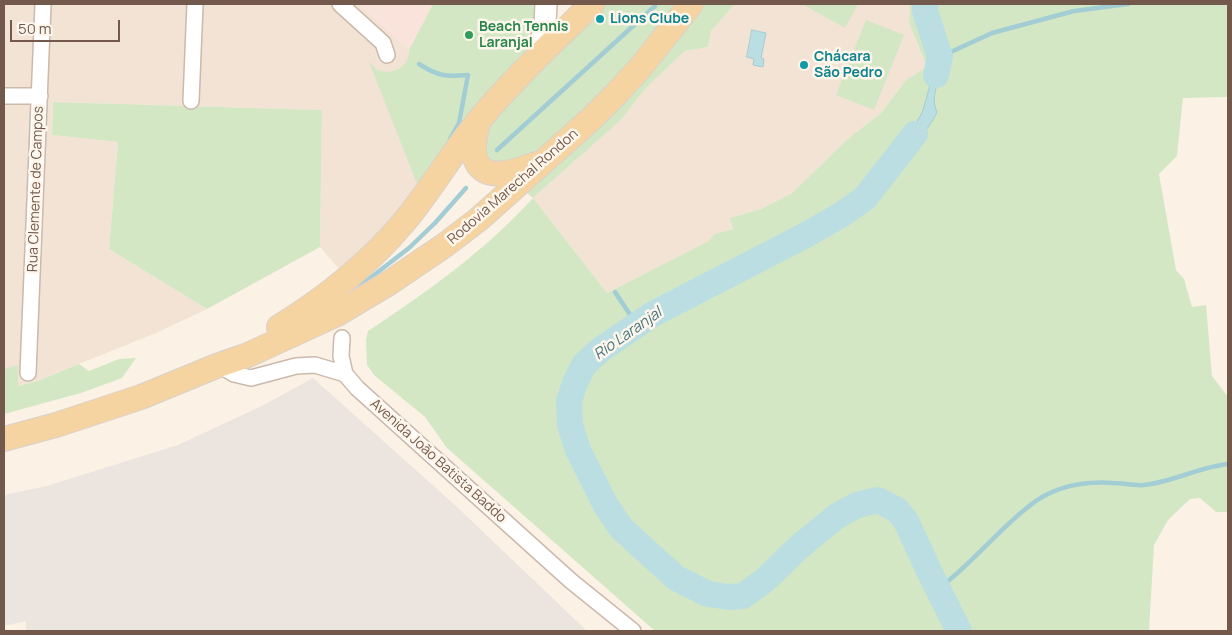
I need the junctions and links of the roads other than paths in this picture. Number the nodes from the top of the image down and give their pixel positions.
1 (42, 4) edge
2 (195, 4) edge
3 (340, 4) edge
4 (546, 4) edge
5 (592, 4) edge
6 (687, 6) edge
7 (387, 55) dead end
8 (538, 56) junction
9 (4, 96) edge
10 (40, 96) junction
11 (191, 101) dead end
12 (478, 122) junction
13 (541, 162) junction
14 (342, 338) dead end
15 (219, 365) junction
16 (28, 374) dead end
17 (345, 374) junction
18 (4, 438) edge
19 (633, 631) edge

1 - 10 street, Rua Clemente de Campos
2 - 11 street
3 - 7 street
4 - 8 main road
5 - 8 main road, Rodovia Marechal Rondon
6 - 13 main road, Rodovia Marechal Rondon
8 - 12 main road, Rodovia Marechal Rondon
9 - 10 street
10 - 16 street, Rua Clemente de Campos
12 - 13 main road
12 - 15 main road, Rodovia Marechal Rondon
13 - 15 main road, Rodovia Marechal Rondon
14 - 17 street
15 - 17 street
15 - 18 main road, Rodovia Marechal Rondon
17 - 19 street, Avenida João Batista Baddo

